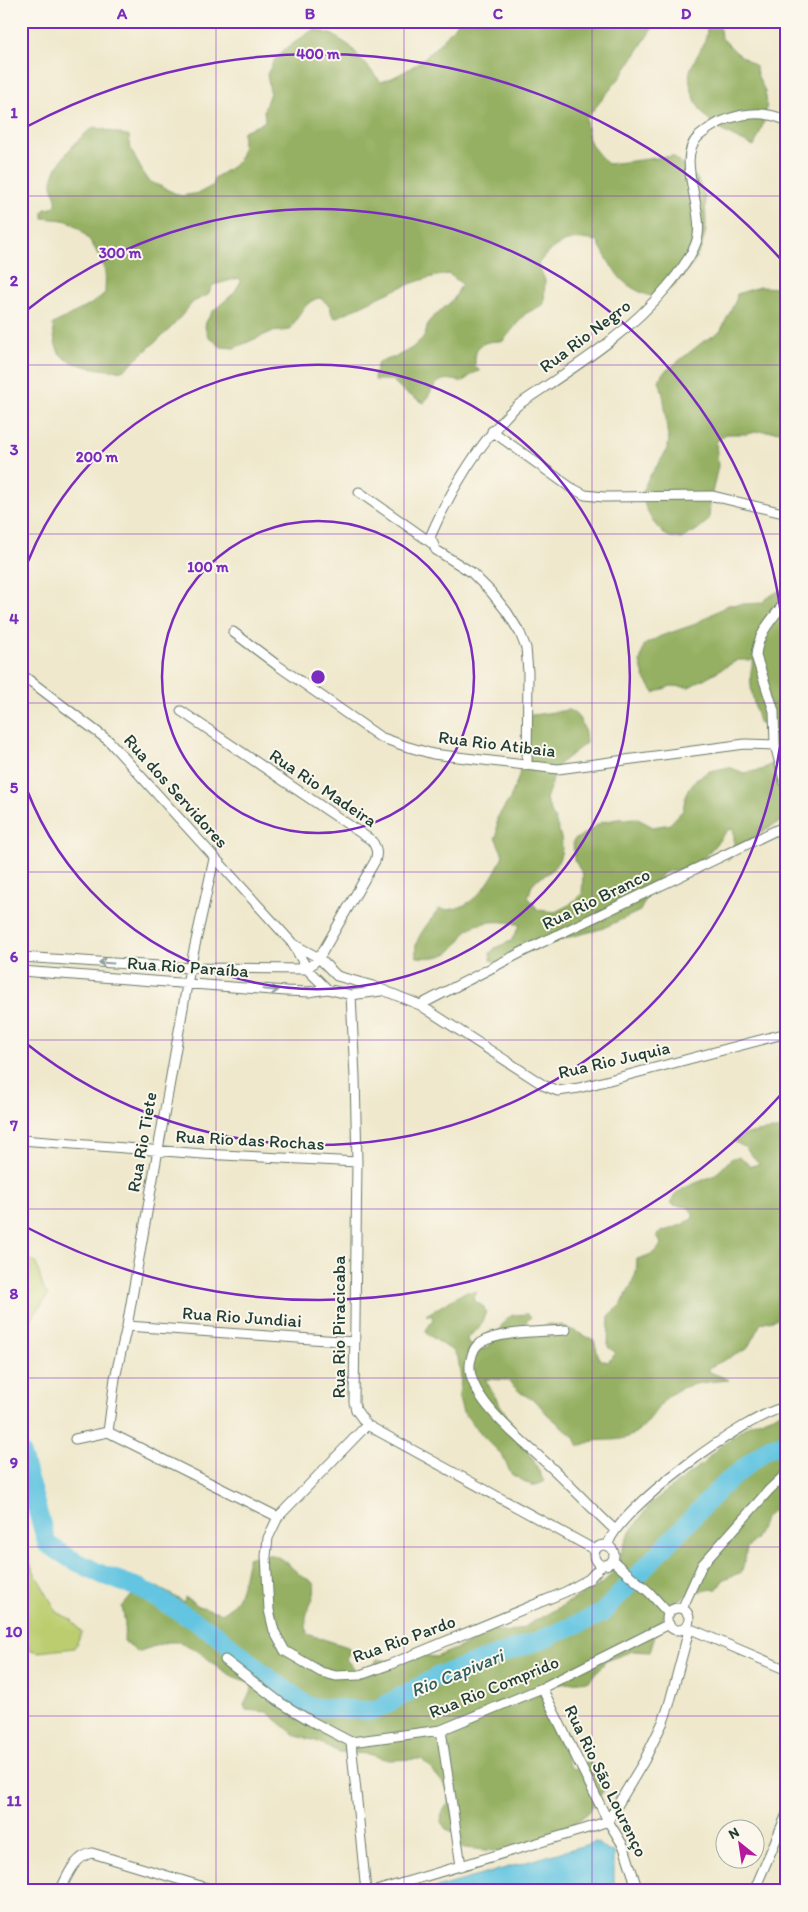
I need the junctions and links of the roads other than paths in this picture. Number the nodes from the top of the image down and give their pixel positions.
1 (787, 121) edge
2 (492, 431) junction
3 (360, 492) dead end
4 (787, 514) edge
5 (433, 544) junction
6 (787, 600) edge
7 (233, 632) dead end
8 (21, 674) edge
9 (181, 711) dead end
10 (775, 745) junction
11 (527, 766) junction
12 (787, 790) edge
13 (787, 825) edge
14 (214, 858) junction
15 (293, 944) junction
16 (21, 957) edge
17 (319, 958) junction
18 (190, 968) junction
19 (308, 970) junction
20 (21, 971) edge
21 (337, 976) junction
22 (188, 983) junction
23 (327, 990) junction
24 (383, 991) junction
25 (351, 996) junction
26 (420, 1004) junction
27 (787, 1033) edge
28 (21, 1140) edge
29 (157, 1151) junction
30 (357, 1162) junction
31 (128, 1326) junction
32 (566, 1330) dead end
33 (354, 1342) junction
34 (787, 1407) edge
35 (367, 1425) junction
36 (108, 1432) junction
37 (75, 1439) dead end
38 (787, 1473) edge
39 (278, 1517) junction
40 (615, 1530) junction
41 (608, 1545) junction
42 (595, 1550) junction
43 (613, 1561) junction
44 (602, 1565) junction
45 (682, 1609) junction
46 (669, 1614) junction
47 (669, 1624) junction
48 (688, 1628) junction
49 (225, 1660) dead end
50 (787, 1670) edge
51 (542, 1688) junction
52 (441, 1730) junction
53 (351, 1742) junction
54 (787, 1814) edge
55 (608, 1821) junction
56 (461, 1866) junction
57 (60, 1891) edge
58 (217, 1891) edge
59 (366, 1891) edge
60 (376, 1891) edge
61 (638, 1891) edge
62 (754, 1891) edge

1 - 2 street, Rua Rio Negro
2 - 4 street
2 - 5 street, Rua Rio Negro
3 - 5 street
5 - 11 street
6 - 10 street
7 - 11 street, Rua Rio Atibaia
8 - 14 street, Rua dos Servidores
9 - 17 street, Rua Rio Madeira
10 - 11 street, Rua Rio Atibaia
10 - 12 street
13 - 26 street, Rua Rio Branco
14 - 15 street, Rua dos Servidores
14 - 18 street, Rua Rio Tiete
15 - 17 street, Rua dos Servidores
15 - 19 street, Rua dos Servidores
18 -> 16 street, Rua Rio Paraíba
17 - 19 street, Rua Rio Madeira
17 - 21 street, Rua dos Servidores
18 - 19 street, Rua Rio Paraíba
18 - 22 street, Rua Rio Tiete
19 - 23 street, Rua dos Servidores
20 - 22 street, Rua Rio Paraíba
21 - 23 street
21 - 24 street, Rua Rio Juquia
22 -> 23 street, Rua Rio Paraíba
22 - 29 street, Rua Rio Tiete
23 - 25 street, Rua Rio Paraíba
24 - 25 street, Rua Rio Juquia
24 - 26 street, Rua Rio Juquia
25 - 30 street, Rua Rio Piracicaba
26 - 27 street, Rua Rio Juquia
28 - 29 street, Rua Rio das Rochas
29 - 30 street, Rua Rio das Rochas
29 - 31 street, Rua Rio Tiete
30 - 33 street, Rua Rio Piracicaba
31 - 33 street, Rua Rio Jundiai
31 - 36 street, Rua Rio Tiete
32 - 40 street
33 - 35 street, Rua Rio Piracicaba
34 - 40 street
35 - 39 street, Rua Rio Pardo
35 - 42 street
36 - 37 street
36 - 39 street
38 - 45 street
39 - 44 street, Rua Rio Pardo
40 - 41 street
41 - 42 street
41 - 43 street
42 - 44 street
43 - 44 street
43 - 46 street
45 - 46 street
45 - 48 street
46 - 47 street
47 - 48 street
47 - 51 street, Rua Rio Comprido
48 - 50 street
48 - 55 street
49 - 53 street
51 - 52 street, Rua Rio Comprido
51 - 55 street, Rua Rio São Lourenço
52 - 53 street, Rua Rio Comprido
52 - 56 street
53 - 59 street
54 - 62 street
55 - 56 street
55 - 61 street, Rua Rio São Lourenço
56 - 60 street
57 - 58 street

